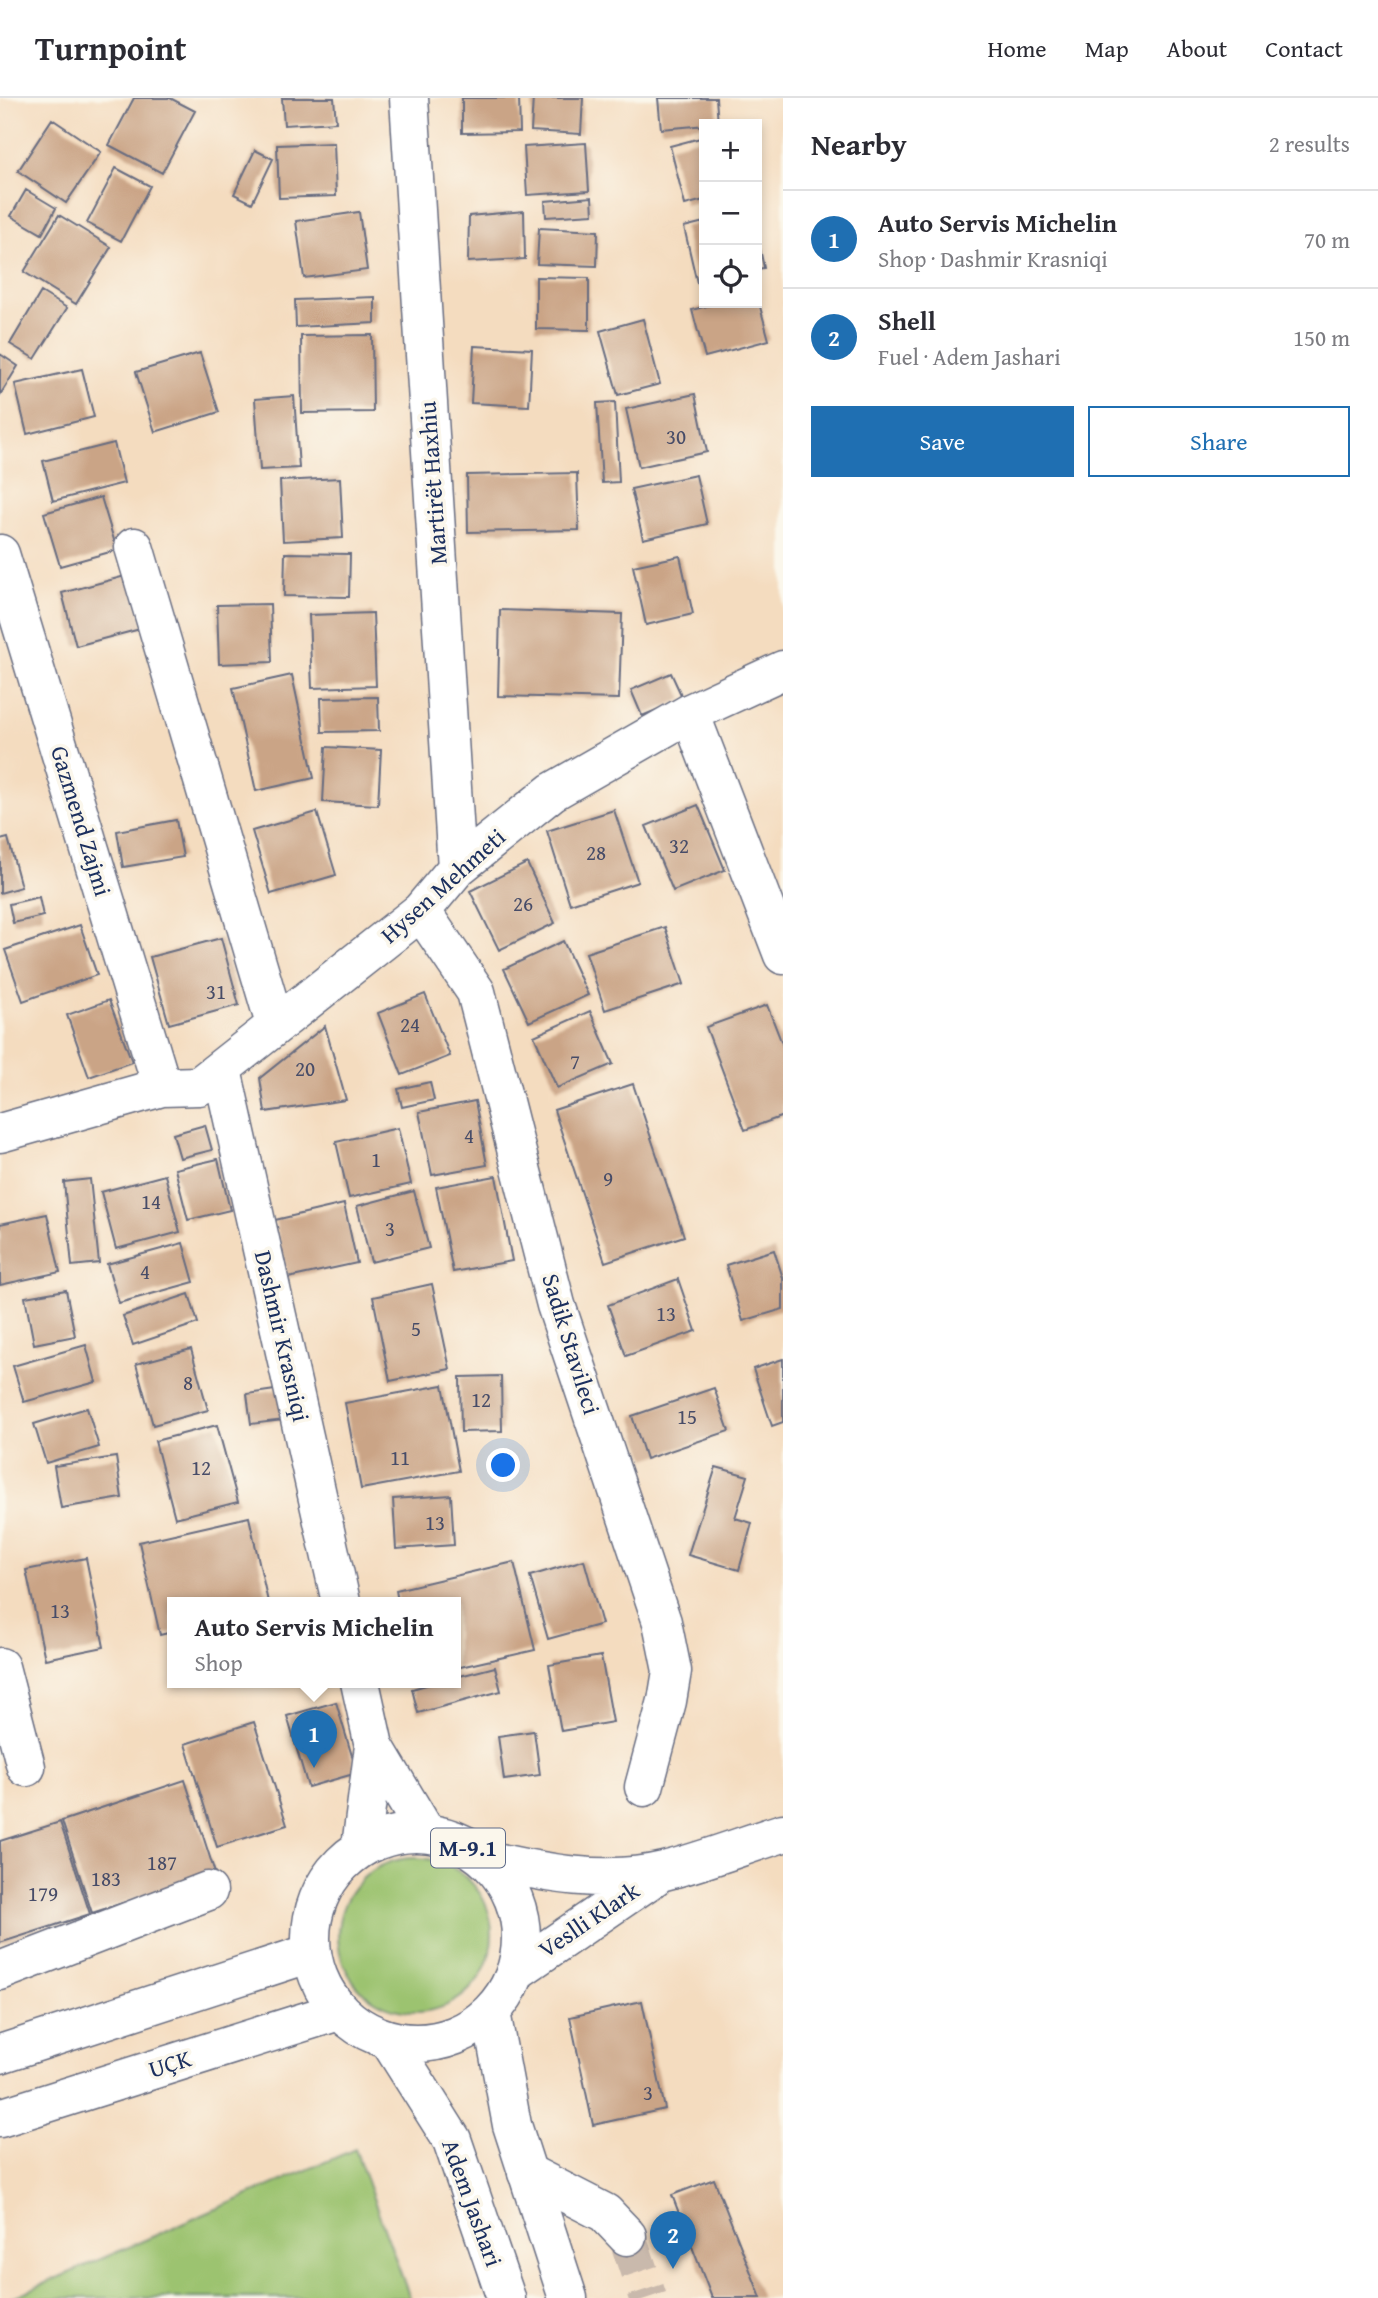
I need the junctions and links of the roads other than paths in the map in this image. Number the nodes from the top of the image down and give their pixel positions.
1 (409, 98) edge
2 (135, 547) dead end
3 (0, 554) edge
4 (783, 670) edge
5 (690, 713) junction
6 (457, 868) junction
7 (421, 911) junction
8 (783, 955) edge
9 (275, 1024) junction
10 (222, 1070) junction
11 (162, 1087) junction
12 (0, 1133) edge
13 (340, 1597) edge
14 (0, 1667) edge
15 (361, 1688) edge
16 (374, 1746) junction
17 (26, 1767) dead end
18 (644, 1787) dead end
19 (426, 1833) junction
20 (783, 1833) edge
21 (360, 1847) junction
22 (487, 1860) junction
23 (663, 1871) junction
24 (208, 1891) dead end
25 (311, 1953) junction
26 (516, 1970) junction
27 (0, 1971) edge
28 (339, 2011) junction
29 (491, 2012) junction
30 (389, 2040) junction
31 (0, 2054) edge
32 (0, 2118) edge
33 (527, 2173) junction
34 (627, 2236) tunnel mouth
35 (506, 2298) edge
36 (568, 2298) edge

1 - 6 street, Martirët Haxhiu
2 - 9 street
3 - 11 street, Gazmend Zajmi
4 - 5 street, Hysen Mehmeti
5 - 6 street, Hysen Mehmeti
5 - 8 street
6 - 7 street, Hysen Mehmeti
7 - 9 street, Hysen Mehmeti
7 - 18 street, Sadik Stavileci
9 - 10 street, Hysen Mehmeti
10 - 11 street, Hysen Mehmeti
10 - 13 street, Dashmir Krasniqi
11 - 12 street, Hysen Mehmeti
14 - 17 street
15 - 16 street
16 - 19 street
16 - 21 street
19 - 21 street, M-9.1
19 - 22 street, M-9.1
20 - 23 street, Veslli Klark / M-9.1
21 - 25 street, M-9.1
22 - 23 street, Veslli Klark / M-9.1
22 - 26 street, M-9.1
23 - 26 street, Veslli Klark / M-9.1
24 - 27 street
25 - 28 street, M-9.1
25 - 31 street
26 - 29 street, M-9.1
28 - 30 street, M-9.1
28 - 32 street, UÇK
29 - 30 street, M-9.1
29 - 33 street
30 - 35 street, Adem Jashari
33 - 34 street
33 - 36 street

